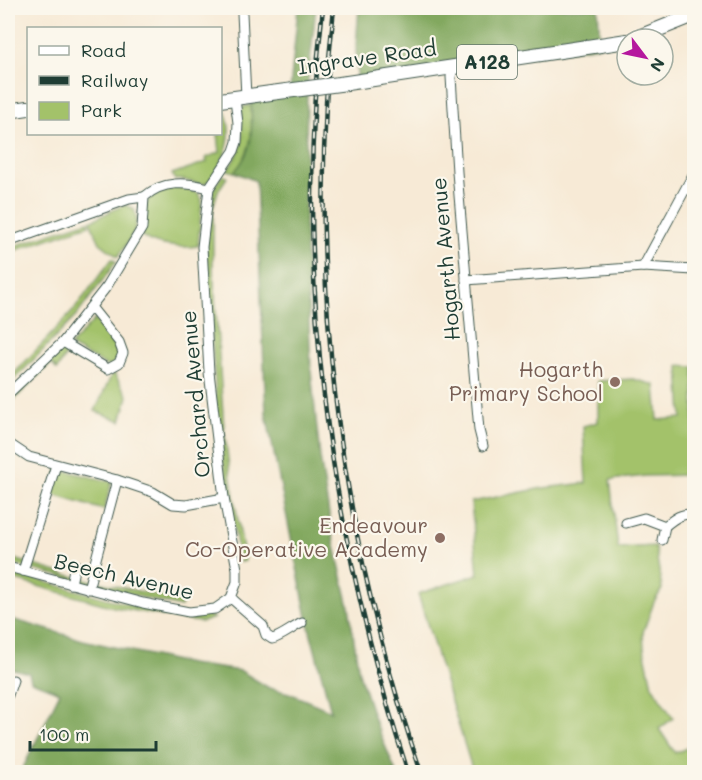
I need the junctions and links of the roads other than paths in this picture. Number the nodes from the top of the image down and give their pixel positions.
1 (242, 13) dead end
2 (694, 15) edge
3 (664, 27) edge
4 (615, 43) edge
5 (453, 67) junction
6 (240, 98) junction
7 (222, 100) edge
8 (27, 108) edge
9 (8, 111) edge
10 (694, 173) edge
11 (209, 188) junction
12 (144, 197) junction
13 (8, 242) edge
14 (644, 267) junction
15 (694, 270) edge
16 (466, 280) junction
17 (91, 308) junction
18 (63, 342) junction
19 (8, 394) edge
20 (8, 443) edge
21 (483, 446) dead end
22 (56, 465) junction
23 (117, 480) junction
24 (224, 498) junction
25 (694, 514) edge
26 (626, 523) dead end
27 (665, 526) junction
28 (662, 540) dead end
29 (75, 564) dead end
30 (8, 567) edge
31 (23, 571) junction
32 (71, 584) junction
33 (88, 589) junction
34 (231, 598) junction
35 (302, 623) dead end
36 (13, 680) dead end
37 (8, 695) edge

1 - 6 street, Orchard Avenue
2 - 3 main road
4 - 5 main road, Ingrave Road / A128
5 - 6 main road, Ingrave Road / A128, bridge
5 - 16 street, Hogarth Avenue
6 - 7 main road, Ingrave Road / A128
6 - 11 street, Orchard Avenue
8 - 9 main road
10 - 14 street
11 - 12 street
11 - 24 street, Orchard Avenue
12 - 13 street
12 - 17 street
14 - 15 street
14 - 16 street
16 - 21 street, Hogarth Avenue
17 - 18 street
17 - 18 street
18 - 19 street
20 - 22 street
22 - 23 street
22 - 31 street
23 - 24 street
23 - 33 street
24 - 34 street, Orchard Avenue
25 - 27 street
26 - 27 street
27 - 28 street
29 - 32 street
30 - 31 street, Beech Avenue
31 - 32 street, Beech Avenue
32 - 33 street, Beech Avenue
33 - 34 street, Beech Avenue
34 - 35 street
36 - 37 street

